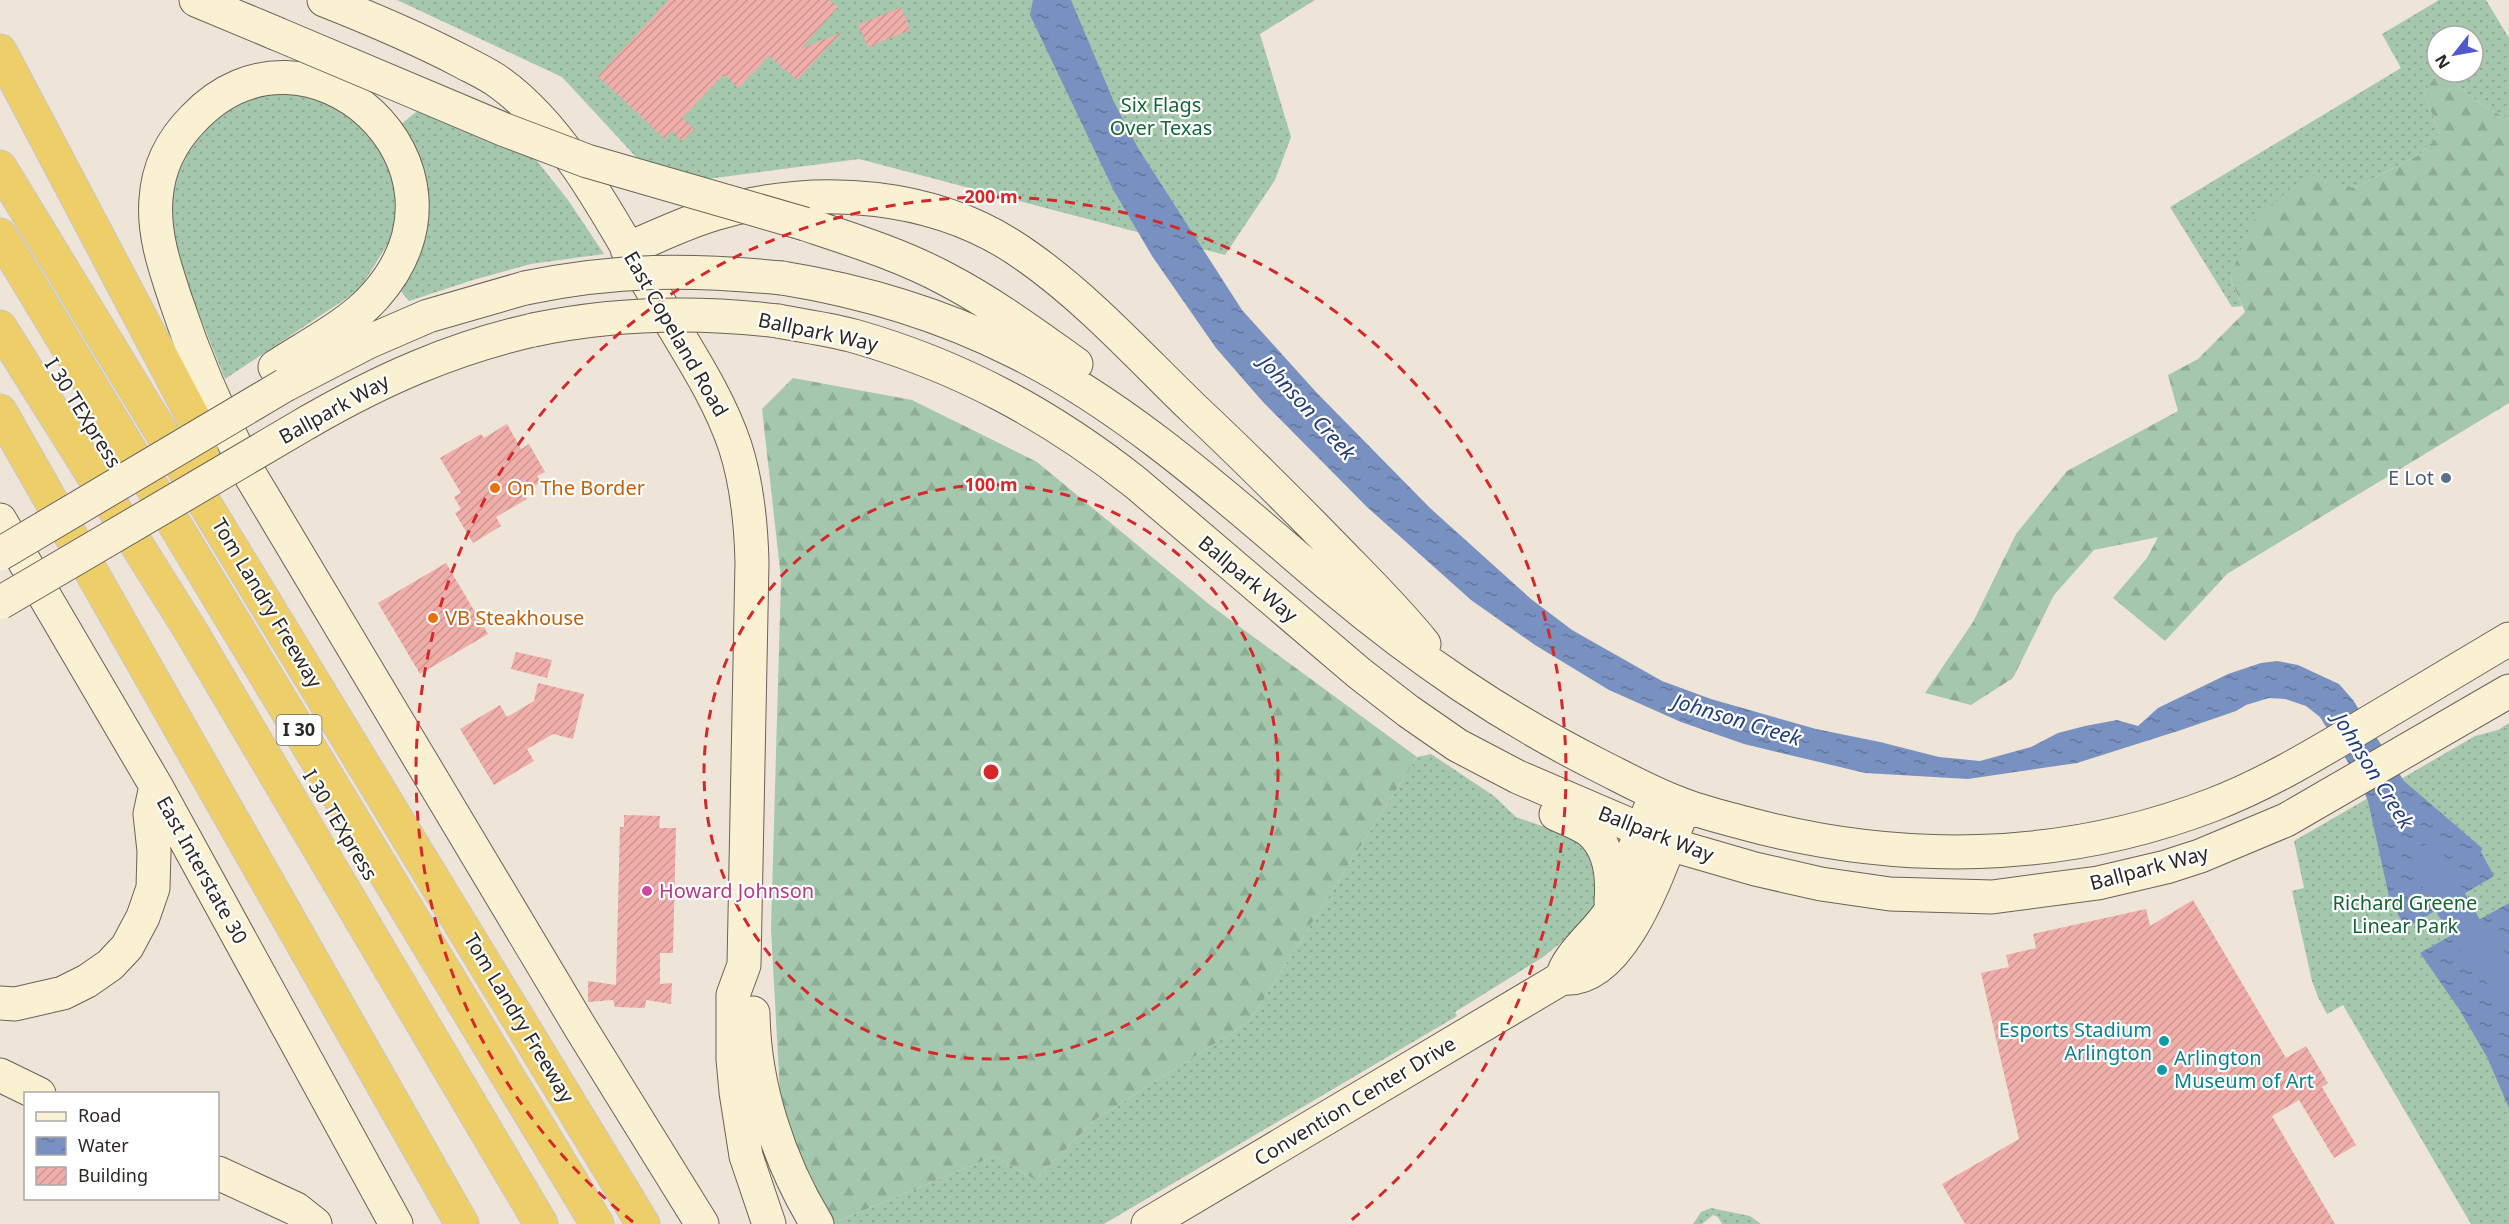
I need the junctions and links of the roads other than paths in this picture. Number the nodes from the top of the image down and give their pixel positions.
1 (196, 0) edge
2 (324, 0) edge
3 (0, 51) edge
4 (0, 167) edge
5 (0, 235) edge
6 (627, 249) junction
7 (0, 277) edge
8 (0, 327) edge
9 (280, 376) junction
10 (0, 411) edge
11 (1248, 515) junction
12 (215, 518) junction
13 (0, 520) edge
14 (0, 554) edge
15 (0, 603) edge
16 (2509, 639) edge
17 (1458, 685) junction
18 (2509, 691) edge
19 (1518, 777) junction
20 (156, 786) junction
21 (1670, 800) junction
22 (1656, 836) junction
23 (1924, 853) junction
24 (1922, 895) junction
25 (1610, 912) junction
26 (744, 965) junction
27 (1562, 978) junction
28 (0, 1003) edge
29 (0, 1075) edge
30 (35, 1092) edge
31 (506, 1163) junction
32 (219, 1173) edge
33 (315, 1224) edge
34 (396, 1224) edge
35 (462, 1224) edge
36 (532, 1224) edge
37 (542, 1224) edge
38 (579, 1224) edge
39 (597, 1224) edge
40 (643, 1224) edge
41 (702, 1224) edge
42 (769, 1224) edge
43 (817, 1224) edge
44 (1148, 1224) edge

1 - 11 main road, bridge
2 - 6 main road, East Copeland Road
3 - 12 highway
4 - 12 highway, Tom Landry Freeway / I 30
5 - 39 highway, I 30
6 - 17 main road
6 - 26 main road, East Copeland Road
7 - 38 highway, I 30 TEXpress
8 - 31 highway, I 30 TEXpress
9 - 11 main road, Ballpark Way, bridge
9 - 14 main road, bridge
9 - 41 main road
10 - 35 highway
11 - 17 main road, Ballpark Way
12 - 40 highway, Tom Landry Freeway / I 30
13 - 20 main road, East Interstate 30
15 - 19 main road, Ballpark Way, bridge
16 - 23 main road, Ballpark Way
17 - 21 main road, Ballpark Way
18 - 24 main road, Ballpark Way
19 - 22 main road, Ballpark Way
19 - 25 main road
20 - 28 main road
20 - 34 main road, East Interstate 30
21 - 22 main road, Convention Center Drive
21 - 23 main road, Ballpark Way
22 - 24 main road, Ballpark Way
22 - 25 main road, Convention Center Drive
22 - 27 main road, Convention Center Drive
23 - 24 main road
25 - 27 main road, Convention Center Drive
26 - 42 main road, East Copeland Road
26 - 43 main road, East Copeland Road
27 - 44 main road, Convention Center Drive
29 - 30 main road
31 - 36 highway
31 - 37 highway, I 30 TEXpress
32 - 33 main road

